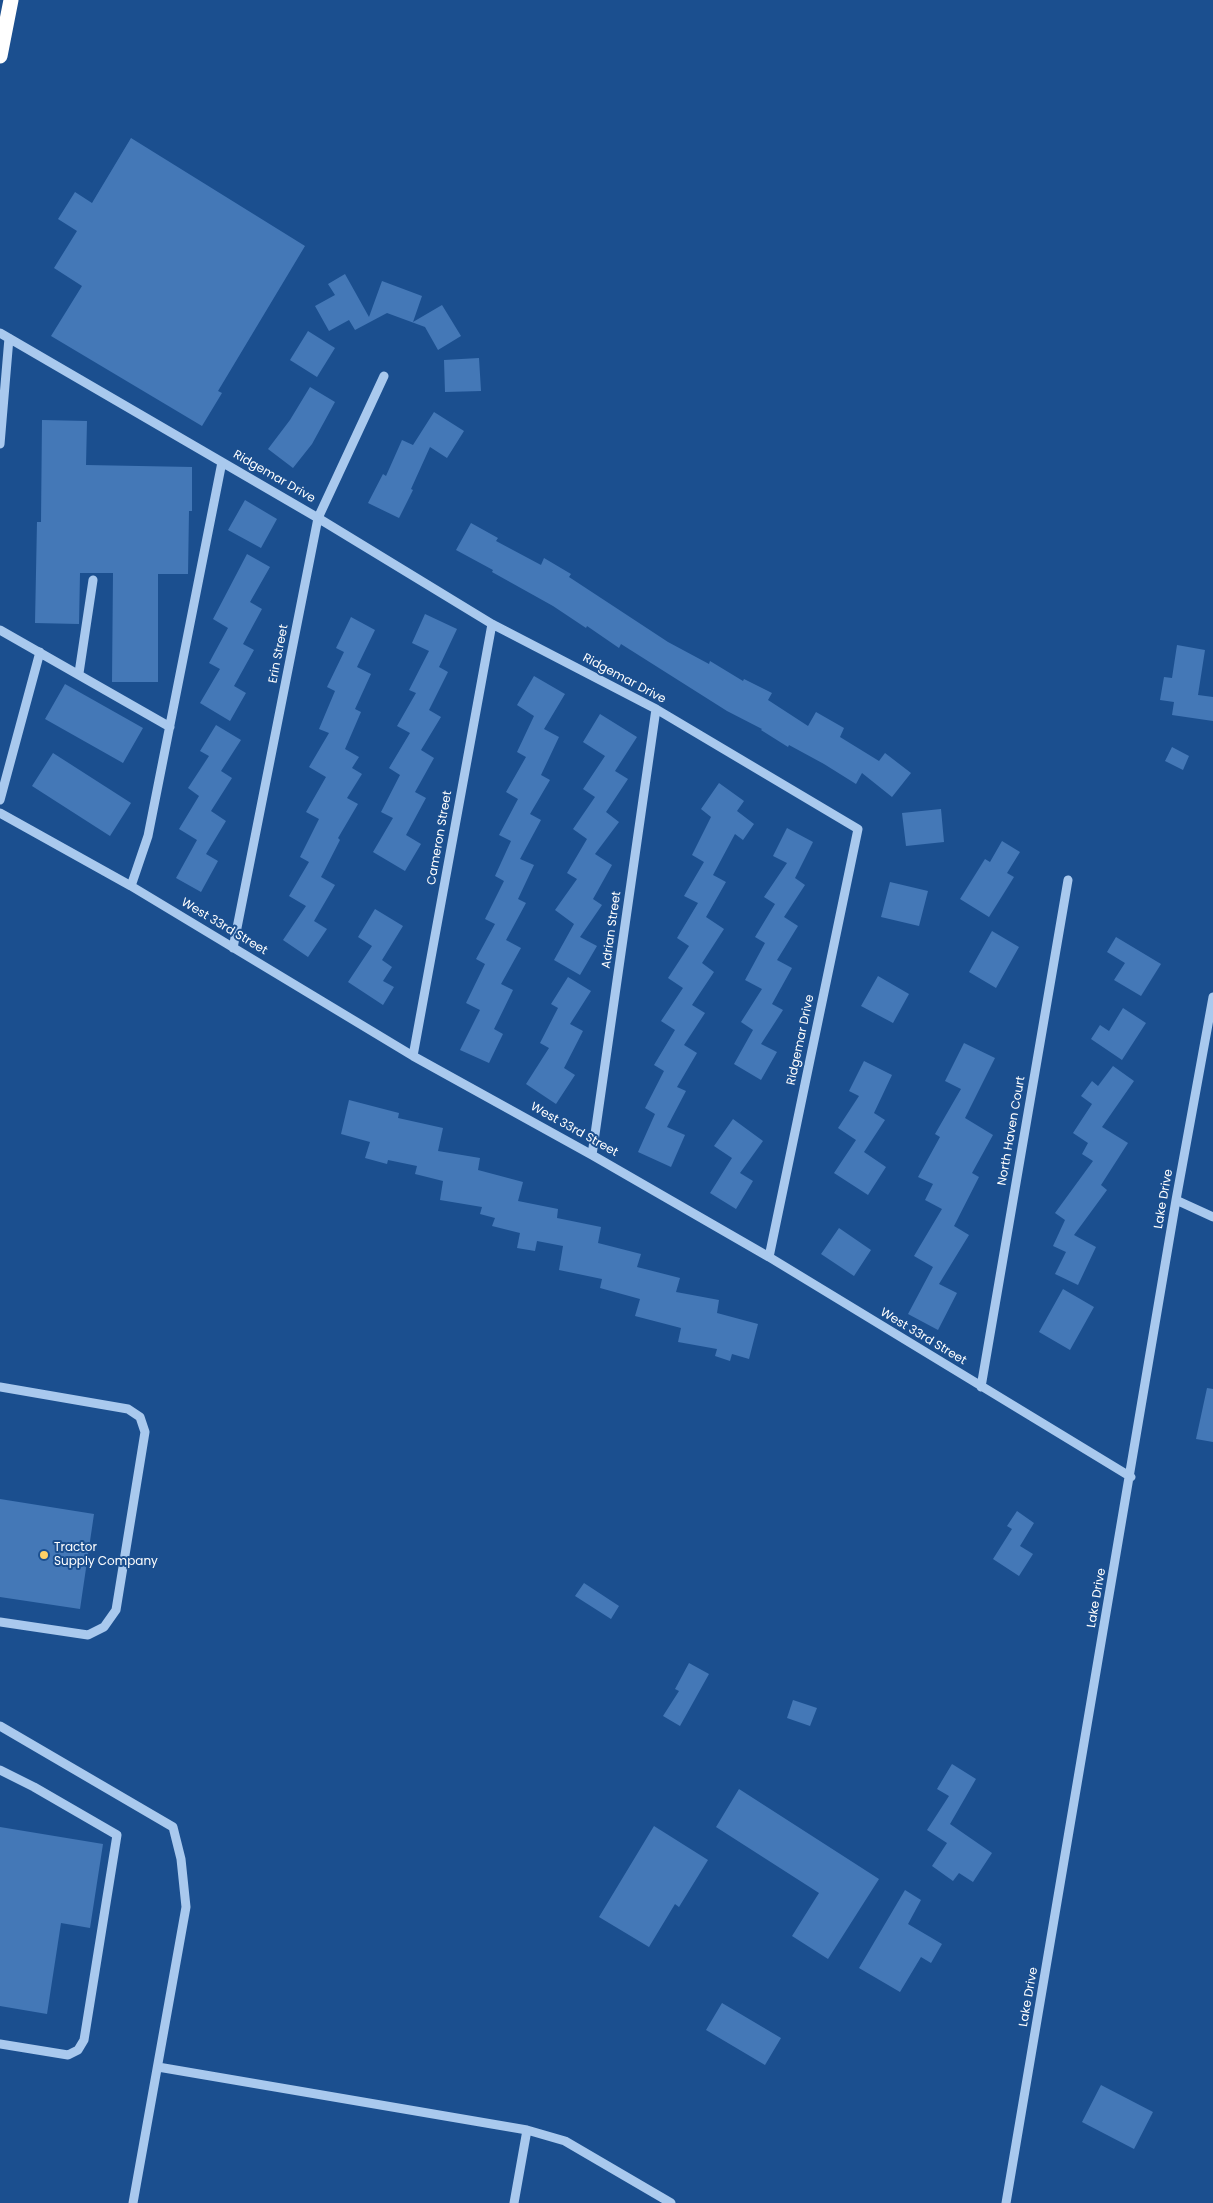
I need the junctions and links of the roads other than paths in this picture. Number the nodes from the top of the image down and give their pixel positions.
1 (11, 0) edge
2 (0, 56) edge
3 (0, 333) edge
4 (9, 338) junction
5 (384, 376) dead end
6 (0, 444) edge
7 (222, 462) junction
8 (318, 518) junction
9 (93, 580) dead end
10 (492, 624) junction
11 (0, 630) edge
12 (40, 652) junction
13 (80, 673) junction
14 (656, 709) junction
15 (170, 727) junction
16 (4, 765) edge
17 (0, 800) edge
18 (0, 813) edge
19 (1068, 880) dead end
20 (131, 886) junction
21 (233, 948) junction
22 (1213, 997) edge
23 (412, 1056) junction
24 (592, 1155) junction
25 (1176, 1200) junction
26 (1213, 1217) edge
27 (769, 1257) junction
28 (0, 1387) edge
29 (981, 1387) junction
30 (1131, 1478) junction
31 (0, 1622) edge
32 (0, 1726) edge
33 (0, 1770) edge
34 (0, 2044) edge
35 (158, 2067) junction
36 (527, 2130) junction
37 (134, 2203) edge
38 (514, 2203) edge
39 (672, 2203) edge
40 (1006, 2203) edge

1 - 2 highway
3 - 4 street, Ridgemar Drive
4 - 6 street
4 - 7 street, Ridgemar Drive
5 - 8 street, Erin Street
7 - 8 street, Ridgemar Drive
7 - 15 street
8 - 10 street, Ridgemar Drive
8 - 21 street, Erin Street
9 - 13 street
10 - 14 street, Ridgemar Drive
10 - 23 street, Cameron Street
11 - 12 street
12 - 13 street
12 - 16 street
13 - 15 street
14 - 24 street, Adrian Street
14 - 27 street, Ridgemar Drive
15 - 20 street
16 - 17 street
18 - 20 street, West 33rd Street
19 - 29 street, North Haven Court
20 - 21 street, West 33rd Street
21 - 23 street, West 33rd Street
22 - 25 street, Lake Drive
23 - 24 street, West 33rd Street
24 - 27 street, West 33rd Street
25 - 26 street
25 - 30 street, Lake Drive
27 - 29 street, West 33rd Street
28 - 31 street
29 - 30 street, West 33rd Street
30 - 40 street, Lake Drive
32 - 35 street
33 - 34 street
35 - 36 street
35 - 37 street
36 - 38 street
36 - 39 street

